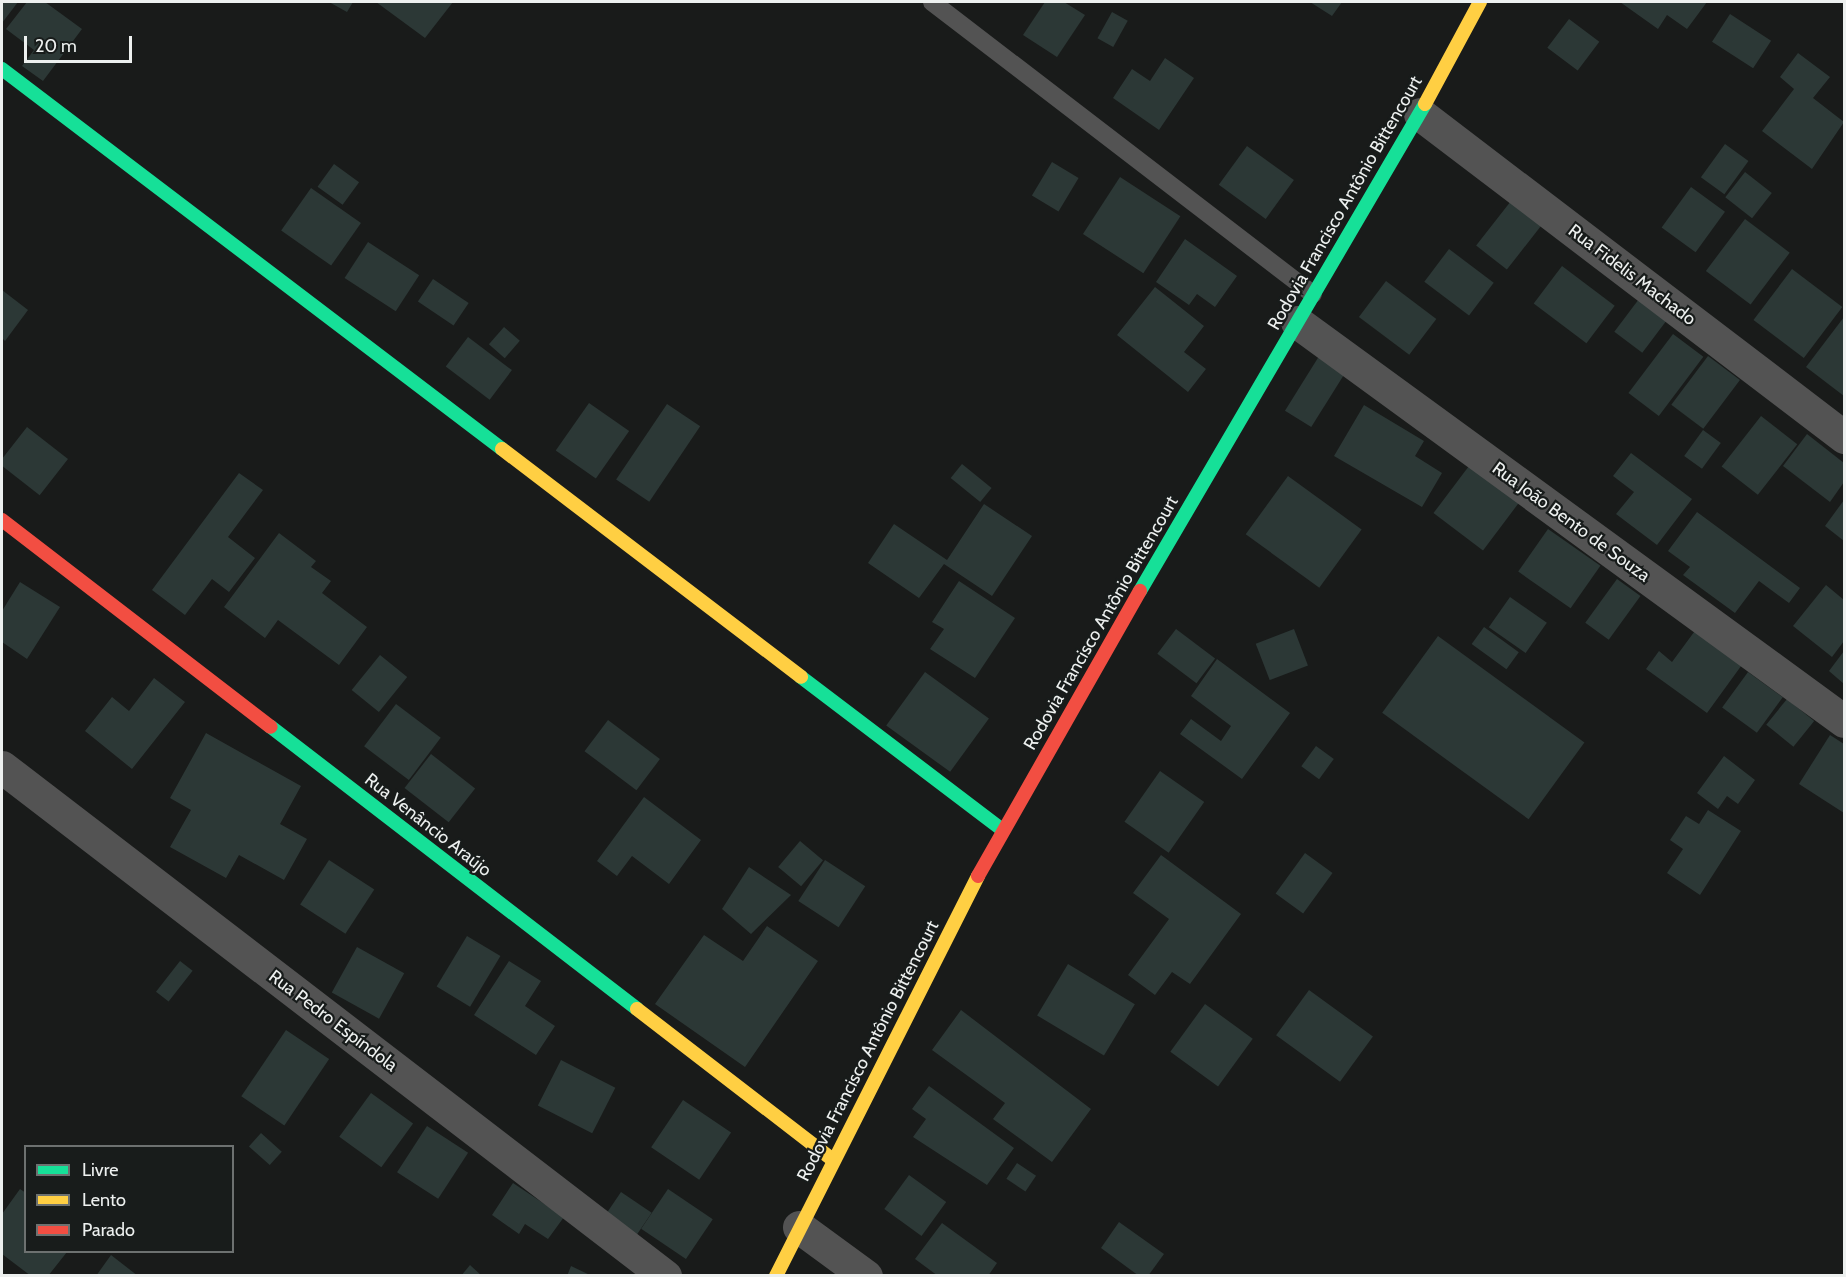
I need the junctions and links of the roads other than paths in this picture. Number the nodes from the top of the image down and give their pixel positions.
1 (932, 2) edge
2 (1480, 2) edge
3 (2, 69) edge
4 (1420, 114) junction
5 (1313, 294) junction
6 (1297, 322) junction
7 (1845, 436) edge
8 (2, 520) edge
9 (1845, 721) edge
10 (2, 767) edge
11 (1001, 829) junction
12 (832, 1159) junction
13 (799, 1227) junction
14 (665, 1275) edge
15 (776, 1275) edge
16 (866, 1275) edge

1 - 5 lane
2 - 4 street, Rodovia Francisco Antônio Bittencourt
3 - 11 street
4 - 5 street, Rodovia Francisco Antônio Bittencourt
4 - 7 street, Rua Fidelis Machado
5 - 6 street, Rodovia Francisco Antônio Bittencourt
6 - 9 street, Rua João Bento de Souza
6 - 11 street, Rodovia Francisco Antônio Bittencourt
8 - 12 street, Rua Venâncio Araújo
10 - 14 street, Rua Pedro Espíndola
11 - 12 street, Rodovia Francisco Antônio Bittencourt
12 - 13 street, Rodovia Francisco Antônio Bittencourt
13 - 15 street, Rodovia Francisco Antônio Bittencourt
13 - 16 street

